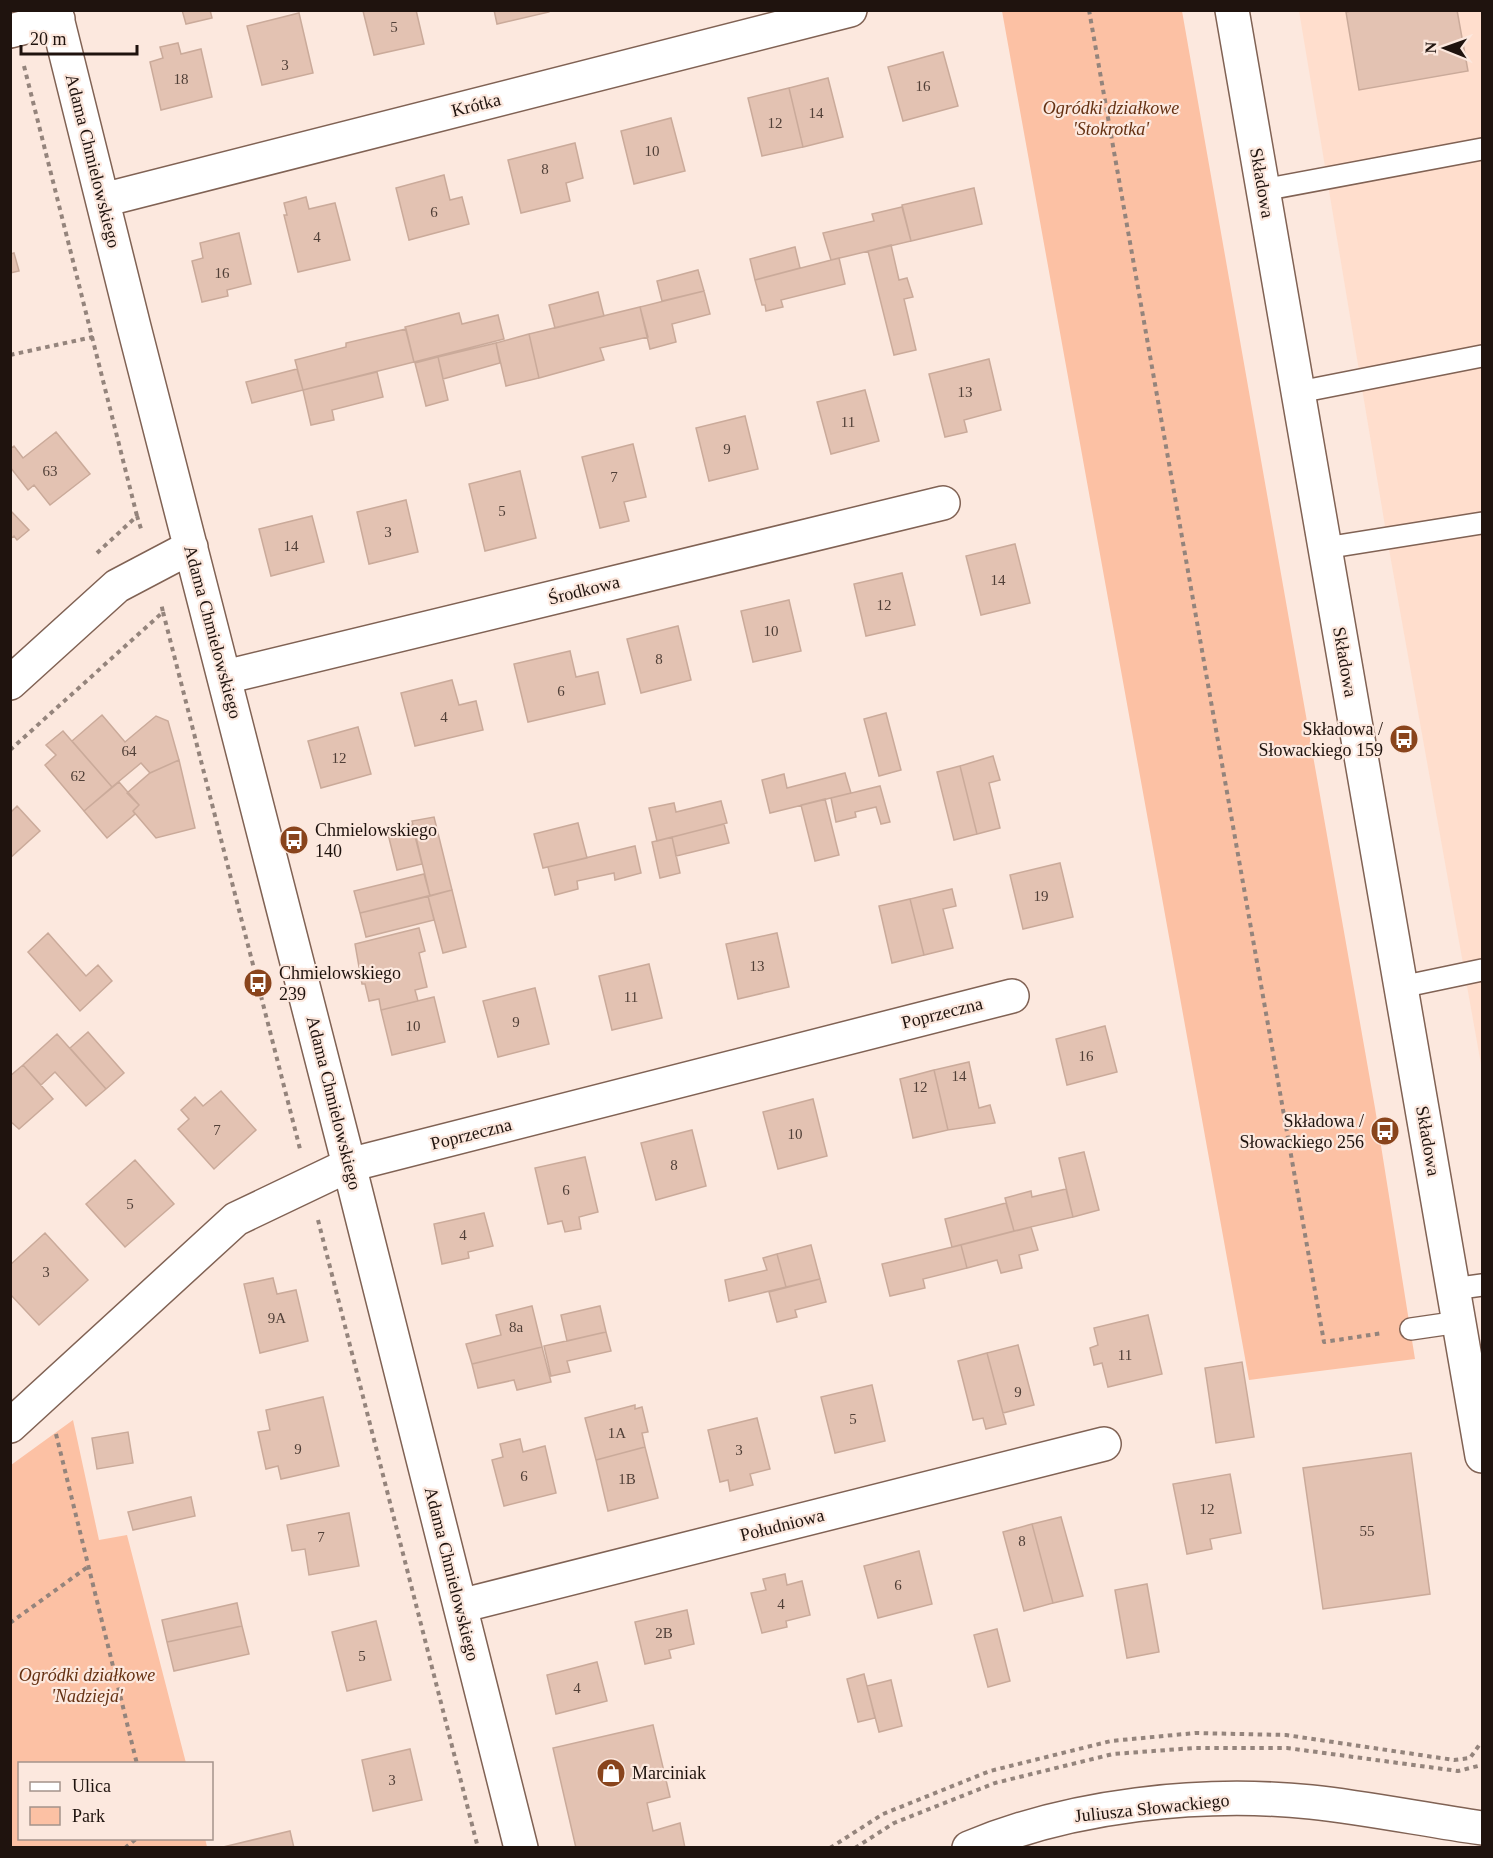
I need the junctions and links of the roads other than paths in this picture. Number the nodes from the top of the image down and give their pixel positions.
1 (850, 10) edge
2 (1232, 10) edge
3 (56, 15) edge
4 (13, 30) edge
5 (1482, 149) edge
6 (1263, 190) junction
7 (103, 200) junction
8 (1482, 356) edge
9 (1299, 392) junction
10 (944, 503) dead end
11 (1482, 523) edge
12 (191, 547) junction
13 (1325, 548) junction
14 (225, 677) junction
15 (10, 683) edge
16 (1482, 970) edge
17 (1401, 987) junction
18 (1012, 996) dead end
19 (350, 1165) junction
20 (1468, 1287) edge
21 (1459, 1322) junction
22 (1411, 1329) road end
23 (10, 1426) edge
24 (1104, 1444) dead end
25 (1482, 1456) edge
26 (460, 1606) junction
27 (1482, 1828) edge
28 (521, 1848) edge
29 (969, 1848) edge

1 - 7 street, Krótka
2 - 6 street, Składowa
3 - 4 street
3 - 7 street, Adama Chmielowskiego
5 - 6 lane
6 - 9 street, Składowa
7 - 12 street, Adama Chmielowskiego
8 - 9 lane
9 - 13 street, Składowa
10 - 14 street, Środkowa
11 - 13 lane
12 - 14 street, Adama Chmielowskiego
12 - 15 street
13 - 17 street, Składowa
14 - 19 street, Adama Chmielowskiego
16 - 17 lane
17 - 20 street, Składowa
18 - 19 street, Poprzeczna
19 - 23 street, Poprzeczna
19 - 26 street, Adama Chmielowskiego
20 - 21 street, Składowa
21 - 22 lane
21 - 25 street, Składowa
24 - 26 street, Południowa
26 - 28 street, Adama Chmielowskiego
27 - 29 street, Juliusza Słowackiego

